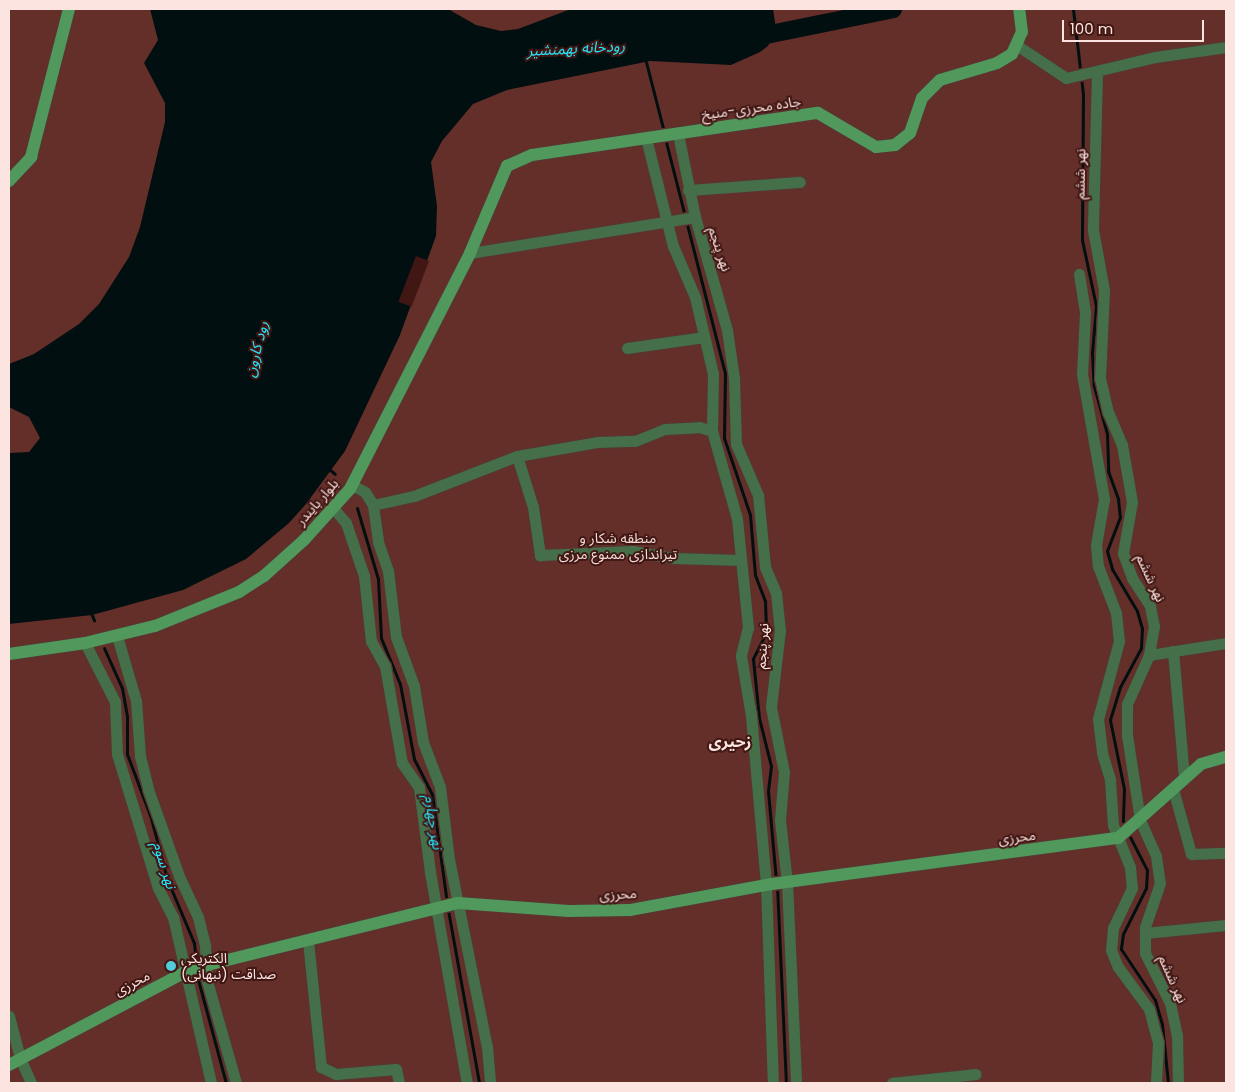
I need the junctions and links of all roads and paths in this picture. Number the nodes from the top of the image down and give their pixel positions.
1 (69, 9) edge
2 (1019, 9) edge
3 (1018, 46) junction
4 (1226, 47) edge
5 (1092, 74) junction
6 (675, 134) junction
7 (652, 137) junction
8 (9, 181) edge
9 (800, 182) dead end
10 (688, 190) junction
11 (683, 219) junction
12 (470, 254) junction
13 (1079, 274) dead end
14 (704, 337) junction
15 (627, 348) dead end
16 (712, 431) junction
17 (517, 456) junction
18 (352, 485) junction
19 (373, 505) junction
20 (334, 509) junction
21 (740, 560) junction
22 (117, 636) junction
23 (1226, 642) edge
24 (85, 643) junction
25 (1173, 651) junction
26 (9, 654) edge
27 (1149, 655) junction
28 (1226, 758) edge
29 (1184, 778) junction
30 (1173, 789) junction
31 (1137, 822) junction
32 (1120, 836) junction
33 (1226, 853) edge
34 (778, 884) junction
35 (448, 906) junction
36 (1226, 925) edge
37 (1145, 933) junction
38 (308, 941) junction
39 (196, 967) junction
40 (9, 1016) edge
41 (14, 1062) edge
42 (976, 1074) dead end
43 (32, 1083) edge
44 (211, 1083) edge
45 (236, 1083) edge
46 (400, 1083) edge
47 (467, 1083) edge
48 (490, 1083) edge
49 (773, 1083) edge
50 (796, 1083) edge
51 (892, 1083) edge
52 (1156, 1083) edge
53 (1178, 1083) edge

1 - 8 street
2 - 3 street
3 - 5 street
3 - 6 street, جاده محرزی-منیخ
4 - 5 street
5 - 27 street, نهر ششم
6 - 7 street, جاده محرزی-منیخ
6 - 10 street, نهر پنجم
7 - 11 street, نهر پنجم
7 - 12 street, بلوار بایندر
9 - 10 street
10 - 11 street, نهر پنجم
11 - 12 street
11 - 14 street, نهر پنجم
11 - 34 street, نهر پنجم
12 - 18 street, بلوار بایندر
13 - 32 street
14 - 15 street
14 - 16 street, نهر پنجم
16 - 17 street
16 - 21 street, نهر پنجم
17 - 19 street
17 - 21 street
18 - 19 street
18 - 20 street, بلوار بایندر
19 - 35 street
20 - 22 street, بلوار بایندر
20 - 35 street
21 - 34 street, نهر پنجم
22 - 24 street, بلوار بایندر
22 - 39 street
23 - 25 street
24 - 26 street, بلوار بایندر
24 - 39 street
25 - 27 street
25 - 29 street
27 - 31 street, نهر ششم
28 - 29 street
29 - 30 street
30 - 31 street
30 - 33 street
31 - 32 street
31 - 37 street, نهر ششم
32 - 34 street, محرزی
32 - 52 street
34 - 35 street, محرزی
34 - 49 street, نهر پنجم
34 - 50 street, نهر پنجم
35 - 38 street, محرزی
35 - 47 street
35 - 48 street
36 - 37 street
37 - 53 street, نهر ششم
38 - 39 street, محرزی
38 - 46 street
39 - 41 street, محرزی
39 - 44 street
39 - 45 street
40 - 41 street
41 - 43 street
42 - 51 street

